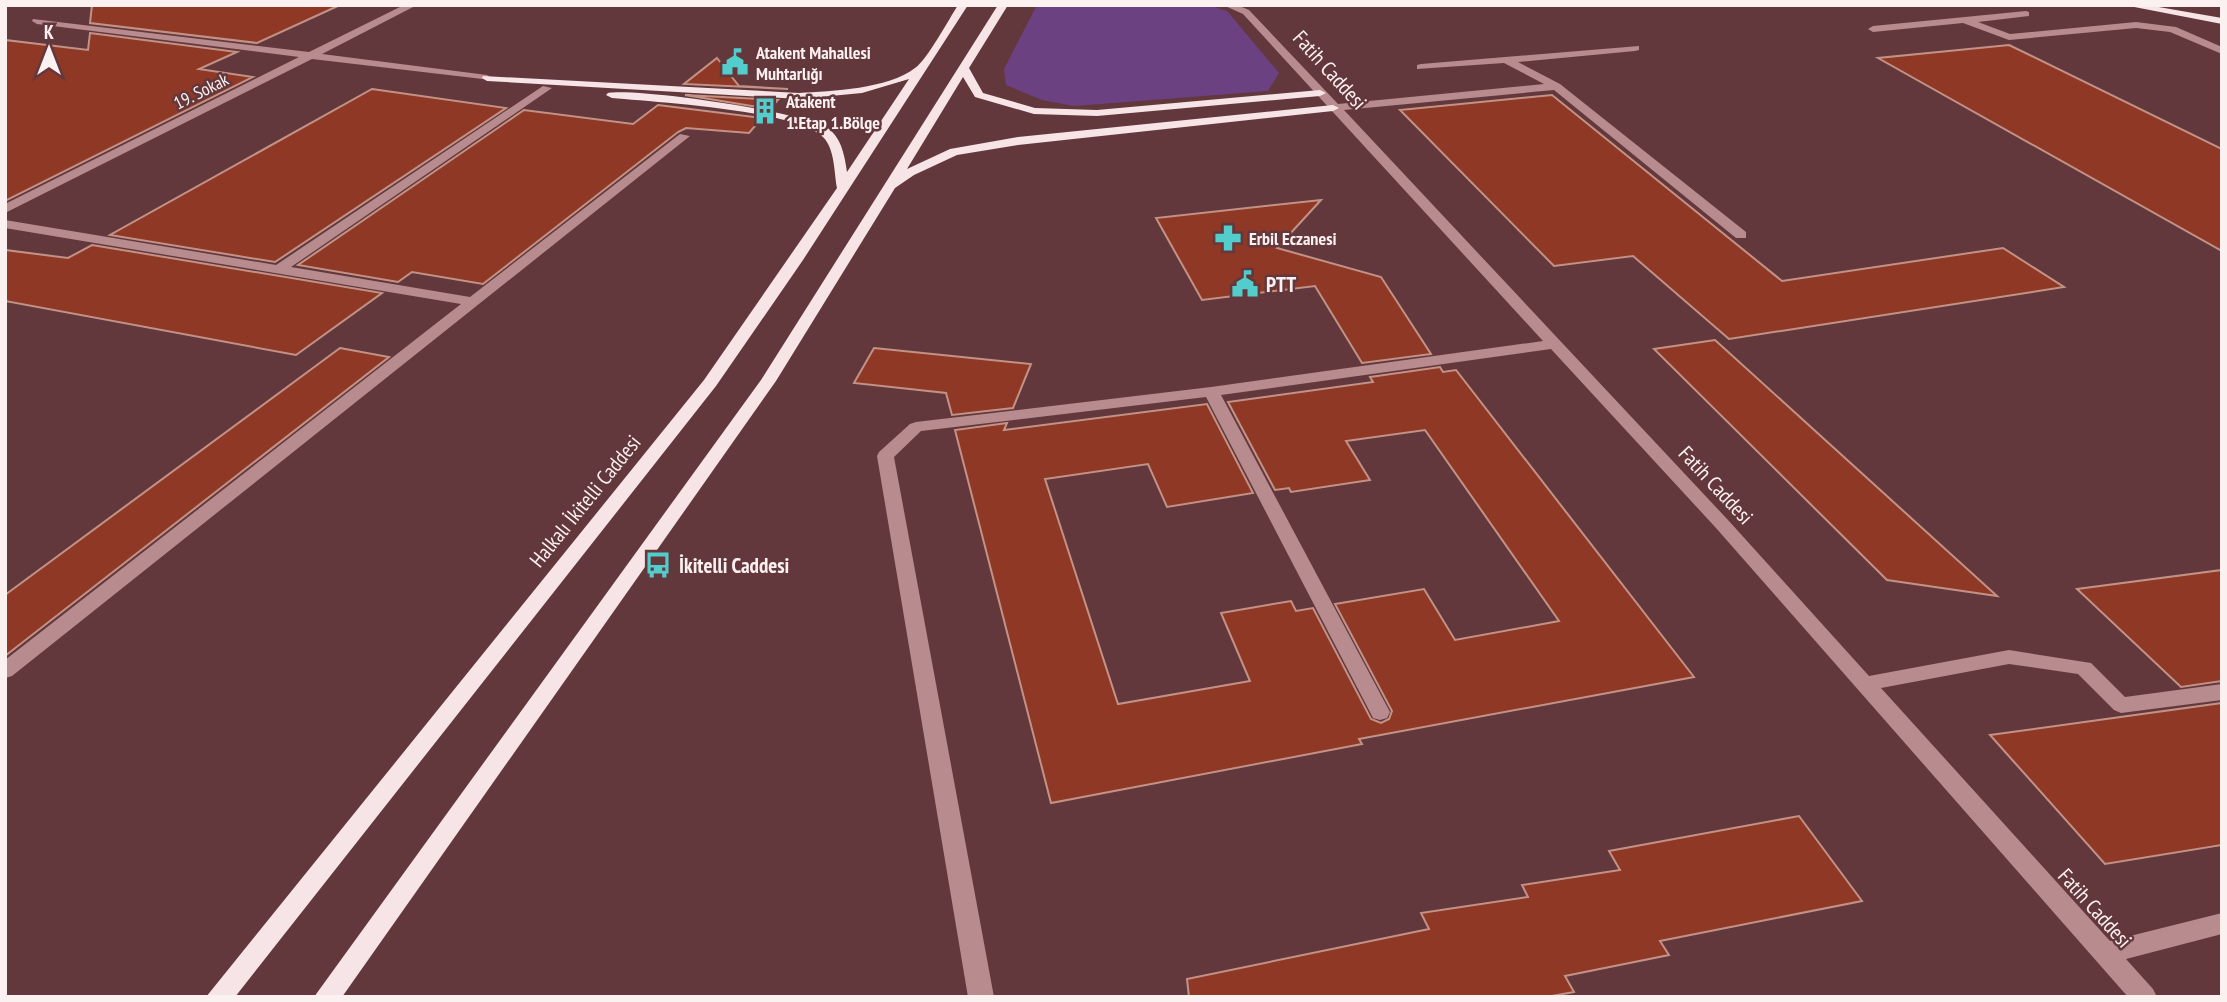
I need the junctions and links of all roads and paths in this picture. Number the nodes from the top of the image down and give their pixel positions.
1 (412, 5) edge
2 (1228, 5) edge
3 (2129, 5) edge
4 (1250, 8) edge
5 (1001, 9) edge
6 (961, 10) edge
7 (2026, 14) dead end
8 (1964, 20) junction
9 (37, 21) dead end
10 (2222, 21) edge
11 (1873, 29) dead end
12 (1635, 48) dead end
13 (2222, 51) edge
14 (309, 55) junction
15 (1507, 60) junction
16 (1421, 67) dead end
17 (924, 68) junction
18 (964, 69) junction
19 (487, 78) junction
20 (1556, 86) junction
21 (547, 88) junction
22 (1320, 93) junction
23 (1333, 108) junction
24 (684, 136) dead end
25 (843, 187) junction
26 (885, 192) junction
27 (5, 209) edge
28 (5, 224) edge
29 (1741, 235) dead end
30 (278, 270) junction
31 (472, 302) junction
32 (1553, 344) junction
33 (1211, 392) junction
34 (5, 671) edge
35 (1864, 684) junction
36 (2222, 692) edge
37 (1380, 712) dead end
38 (2222, 923) edge
39 (2105, 953) junction
40 (219, 997) edge
41 (327, 997) edge
42 (981, 997) edge
43 (2144, 997) edge

1 - 14 street, 19. Sokak
2 - 4 street
3 - 10 main road
4 - 22 street, Fatih Caddesi
5 - 18 main road
6 - 17 main road, Halkalı İkitelli Caddesi
7 - 8 street
8 - 11 street
8 - 13 street
9 - 14 street
12 - 15 street
14 - 19 street
14 - 27 street, 19. Sokak
15 - 16 street
15 - 20 street
17 - 19 main road
17 - 25 main road, Halkalı İkitelli Caddesi
18 - 22 main road
18 - 26 main road
19 - 21 main road
20 - 23 street
20 - 29 street
21 - 25 main road
21 - 30 street
22 - 23 street, Fatih Caddesi
23 - 26 main road
23 - 32 street, Fatih Caddesi
24 - 31 street
25 - 40 main road, Halkalı İkitelli Caddesi
26 - 41 main road
28 - 30 street
30 - 31 street
31 - 34 street
32 - 33 street
32 - 35 street, Fatih Caddesi
33 - 37 street
33 - 42 street
35 - 36 street
35 - 39 street, Fatih Caddesi
38 - 39 street
39 - 43 street, Fatih Caddesi

